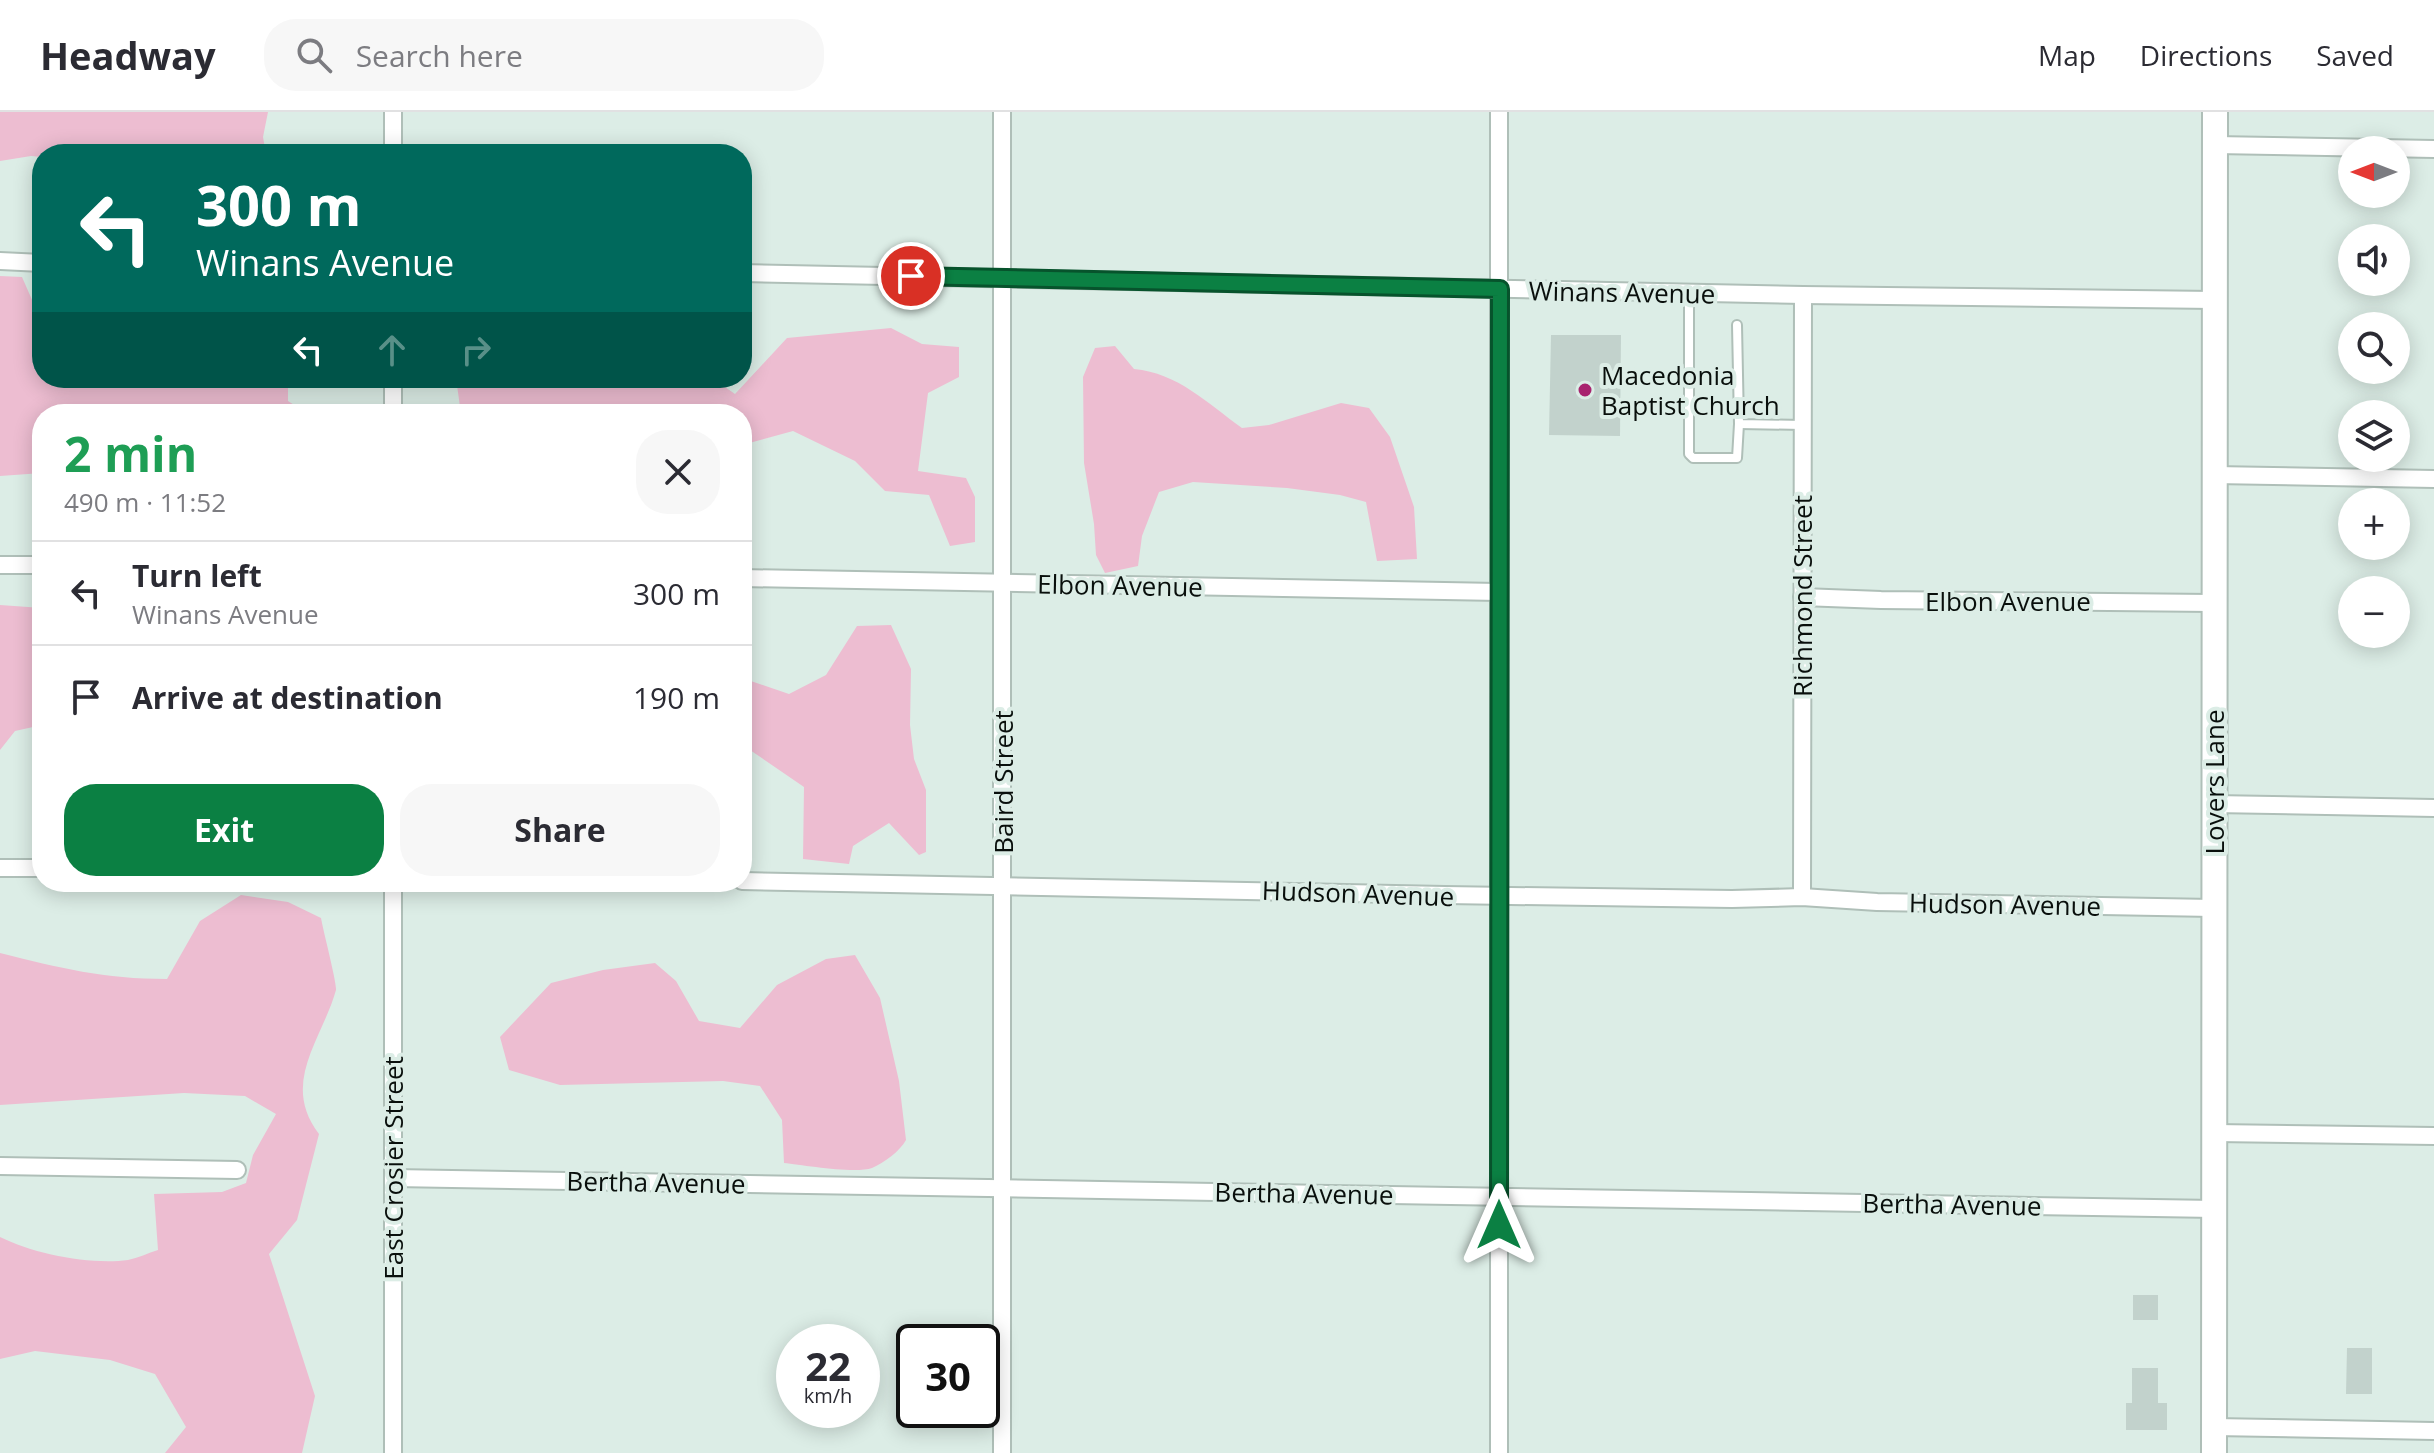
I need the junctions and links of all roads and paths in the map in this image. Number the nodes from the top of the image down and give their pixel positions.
1 (393, 112) edge
2 (1002, 112) edge
3 (1499, 112) edge
4 (2215, 112) edge
5 (393, 144) edge
6 (2215, 145) junction
7 (2434, 149) edge
8 (0, 261) edge
9 (32, 263) edge
10 (752, 273) edge
11 (1002, 278) junction
12 (1500, 289) junction
13 (1689, 293) junction
14 (1803, 295) junction
15 (2214, 300) junction
16 (1737, 325) dead end
17 (1739, 424) junction
18 (1803, 425) junction
19 (2214, 475) junction
20 (2434, 479) edge
21 (0, 565) edge
22 (32, 565) edge
23 (752, 578) edge
24 (1003, 583) junction
25 (1498, 592) junction
26 (1802, 597) junction
27 (2213, 603) junction
28 (2213, 804) junction
29 (2434, 808) edge
30 (0, 868) edge
31 (32, 868) edge
32 (752, 881) edge
33 (1003, 887) junction
34 (393, 892) edge
35 (1498, 896) junction
36 (1802, 897) junction
37 (2213, 908) junction
38 (2215, 1133) junction
39 (2434, 1136) edge
40 (0, 1166) edge
41 (237, 1170) dead end
42 (394, 1178) junction
43 (1003, 1187) junction
44 (1498, 1196) junction
45 (2215, 1209) junction
46 (2214, 1427) junction
47 (2434, 1431) edge
48 (393, 1453) edge
49 (1002, 1453) edge
50 (1499, 1453) edge
51 (2214, 1453) edge

1 - 5 street
2 - 11 street, Baird Street
3 - 12 street
4 - 6 street, Lovers Lane
6 - 7 street
6 - 15 street, Lovers Lane
8 - 9 street
10 - 11 street, Winans Avenue
11 - 12 street, Winans Avenue
11 - 24 street, Baird Street
12 - 13 street, Winans Avenue
12 - 25 street
13 - 14 street, Winans Avenue
13 - 17 lane
14 - 15 street, Winans Avenue
14 - 18 street, Richmond Street
15 - 19 street, Lovers Lane
16 - 17 lane
17 - 18 lane
18 - 26 street, Richmond Street
19 - 20 street
19 - 27 street, Lovers Lane
21 - 22 street
23 - 24 street, Elbon Avenue
24 - 25 street, Elbon Avenue
24 - 33 street, Baird Street
25 - 35 street
26 - 27 street, Elbon Avenue
26 - 36 street, Richmond Street
27 - 28 street, Lovers Lane
28 - 29 street
28 - 37 street, Lovers Lane
30 - 31 street
32 - 33 street, Hudson Avenue
33 - 35 street, Hudson Avenue
33 - 43 street, Baird Street
34 - 42 street, East Crosier Street
35 - 36 street, Hudson Avenue
35 - 44 street
36 - 37 street, Hudson Avenue
37 - 38 street, Lovers Lane
38 - 39 street
38 - 45 street, Lovers Lane
40 - 41 street
42 - 43 street, Bertha Avenue
42 - 48 street, East Crosier Street
43 - 44 street, Bertha Avenue
43 - 49 street, Baird Street
44 - 45 street, Bertha Avenue
44 - 50 street
45 - 46 street, Lovers Lane
46 - 47 street
46 - 51 street, Lovers Lane

